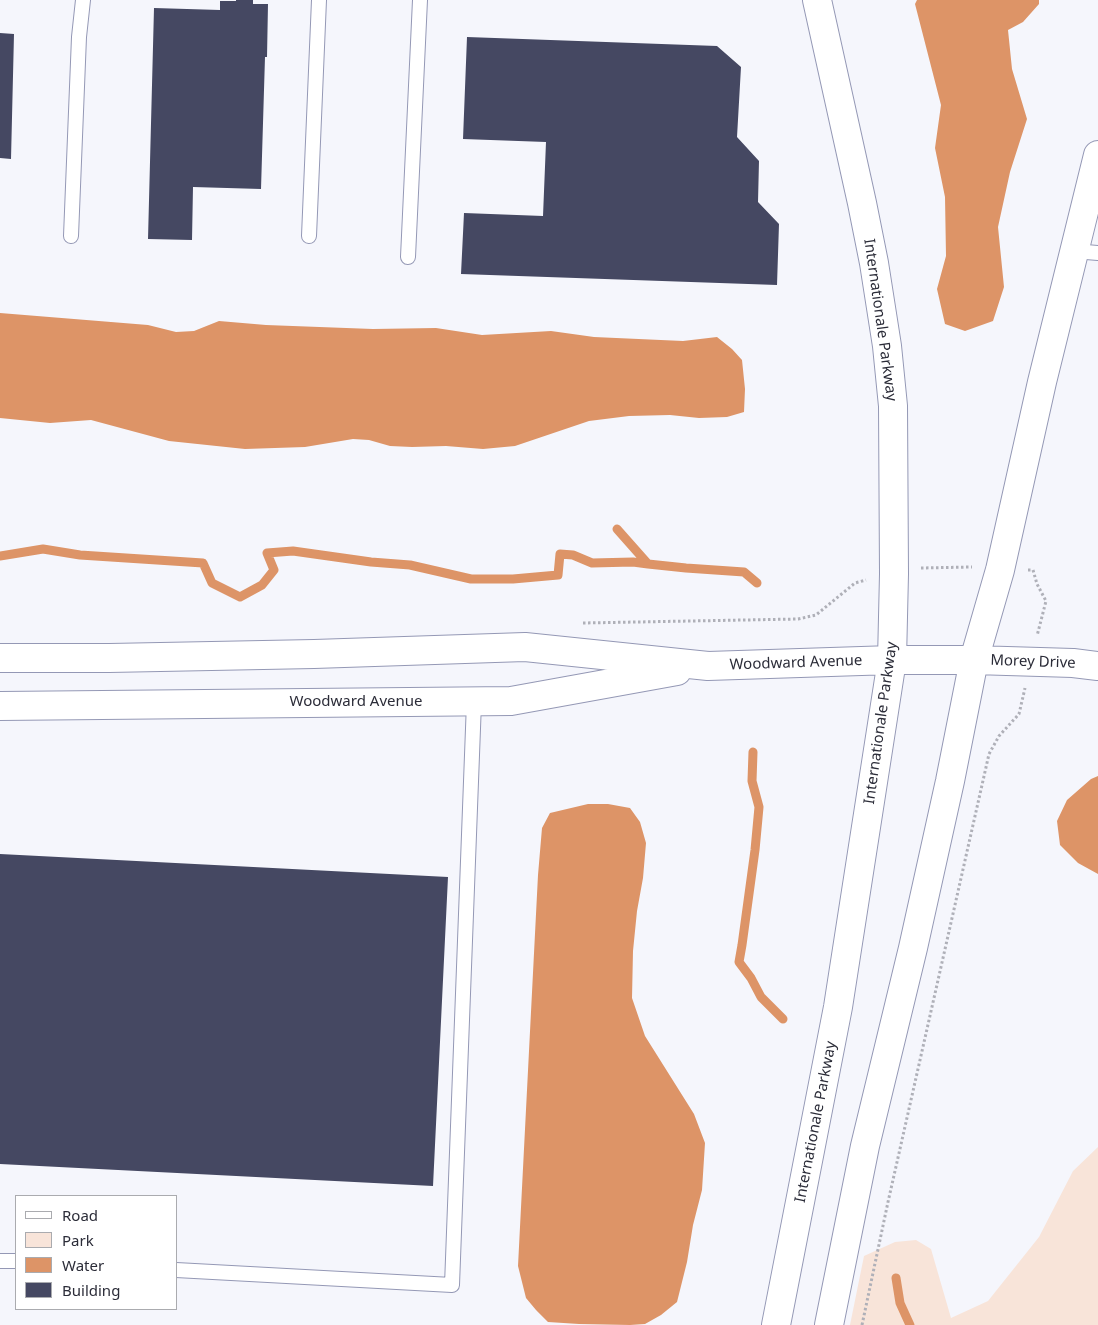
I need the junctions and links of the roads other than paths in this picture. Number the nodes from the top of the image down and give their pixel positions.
1 (83, 0) edge
2 (319, 0) edge
3 (420, 0) edge
4 (817, 0) edge
5 (1098, 156) edge
6 (71, 236) dead end
7 (309, 236) dead end
8 (1086, 252) edge
9 (408, 257) dead end
10 (0, 658) edge
11 (892, 660) junction
12 (974, 660) junction
13 (1096, 664) edge
14 (708, 666) junction
15 (474, 702) junction
16 (0, 706) edge
17 (0, 1261) edge
18 (15, 1262) edge
19 (178, 1270) edge
20 (776, 1325) edge
21 (828, 1325) edge

1 - 6 lane
2 - 7 lane
3 - 9 lane
4 - 11 street, Internationale Parkway
5 - 8 street
8 - 12 street
10 - 14 street, Woodward Avenue
11 - 12 street, Woodward Avenue
11 - 14 street, Woodward Avenue
11 - 20 street, Internationale Parkway
12 - 13 street, Morey Drive
12 - 21 street
14 - 15 street, Woodward Avenue
15 - 16 street, Woodward Avenue
15 - 19 lane
17 - 18 lane

